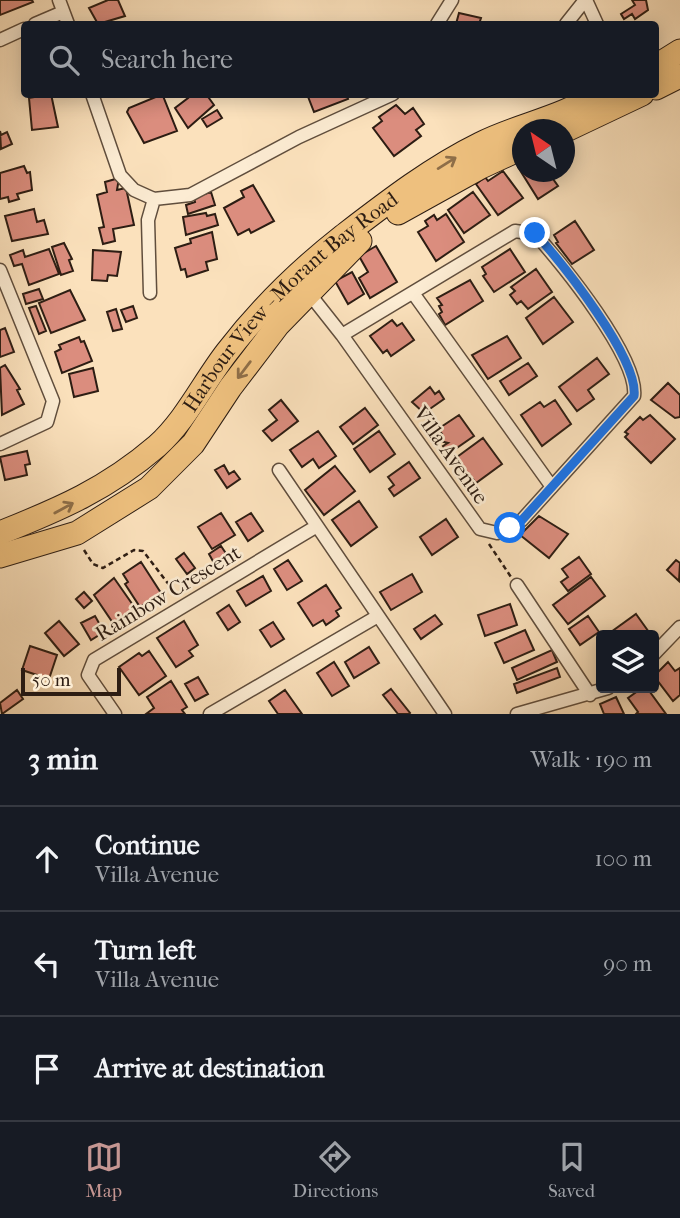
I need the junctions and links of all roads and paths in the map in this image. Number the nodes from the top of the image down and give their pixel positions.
1 (452, 0) edge
2 (585, 0) edge
3 (63, 12) edge
4 (42, 21) edge
5 (439, 21) edge
6 (568, 21) edge
7 (596, 21) edge
8 (21, 30) edge
9 (0, 40) edge
10 (680, 51) edge
11 (659, 63) edge
12 (680, 76) edge
13 (659, 86) edge
14 (93, 98) edge
15 (384, 98) edge
16 (589, 98) edge
17 (626, 98) edge
18 (561, 112) edge
19 (512, 153) edge
20 (154, 199) junction
21 (0, 270) edge
22 (308, 292) junction
23 (150, 293) dead end
24 (413, 293) junction
25 (342, 335) junction
26 (255, 337) junction
27 (0, 444) edge
28 (279, 470) dead end
29 (552, 487) junction
30 (317, 526) junction
31 (2, 528) edge
32 (480, 529) junction
33 (77, 533) junction
34 (0, 556) edge
35 (517, 585) joint
36 (196, 597) junction
37 (378, 616) junction
38 (680, 627) edge
39 (659, 649) edge
40 (596, 693) edge
41 (590, 695) junction
42 (115, 714) edge
43 (210, 714) edge
44 (445, 714) edge
45 (517, 714) edge

1 - 5 street
2 - 6 street
2 - 7 street
3 - 4 street
8 - 9 street
10 - 11 highway
12 - 13 highway
14 - 20 street
15 - 20 street
16 - 18 highway, Harbour View - Morant Bay Road
17 - 18 highway, Harbour View - Morant Bay Road
26 -> 18 highway, Harbour View - Morant Bay Road
19 - 22 highway, Harbour View - Morant Bay Road
20 - 23 street
21 - 27 street
22 - 25 street, Villa Avenue
22 - 26 highway, Harbour View - Morant Bay Road
24 - 25 street, Villa Avenue
24 - 29 street
24 - 29 street, Villa Avenue
25 - 32 street, Villa Avenue
31 -> 26 highway, Harbour View - Morant Bay Road
26 -> 33 highway, Harbour View - Morant Bay Road
28 - 30 street
29 - 32 street, Villa Avenue
30 - 36 street, Rainbow Crescent
30 - 37 street
32 - 35 path
33 - 34 highway, Harbour View - Morant Bay Road
33 - 36 path
35 - 41 street
36 - 42 street, Rainbow Crescent
37 - 43 street
37 - 44 street
38 - 39 street
40 - 41 street
41 - 45 street

